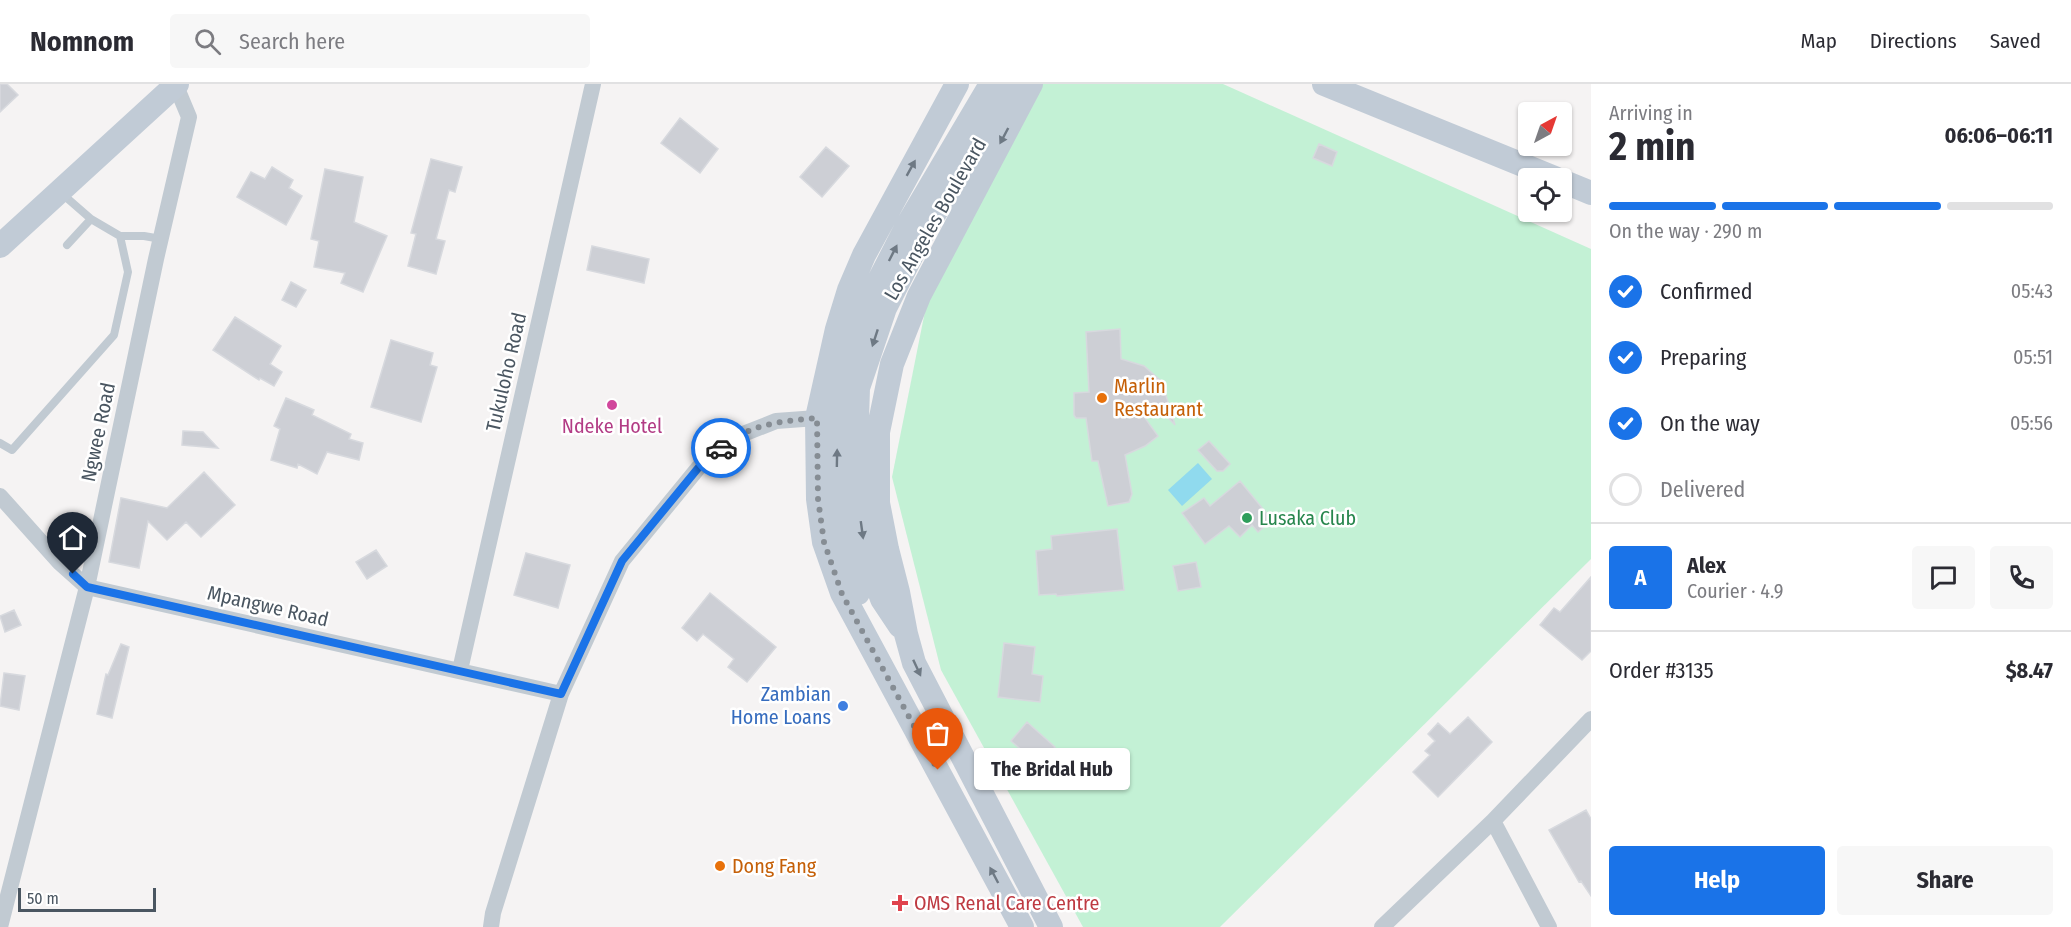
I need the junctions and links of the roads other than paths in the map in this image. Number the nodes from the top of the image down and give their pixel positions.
1 (593, 84) edge
2 (957, 84) edge
3 (991, 84) edge
4 (1011, 84) edge
5 (1031, 84) edge
6 (1324, 84) edge
7 (176, 85) edge
8 (1530, 168) edge
9 (1572, 185) edge
10 (59, 192) junction
11 (1591, 193) edge
12 (91, 219) junction
13 (120, 236) junction
14 (161, 239) junction
15 (67, 245) dead end
16 (0, 246) edge
17 (817, 418) junction
18 (0, 443) edge
19 (0, 496) edge
20 (87, 587) junction
21 (906, 634) junction
22 (868, 639) junction
23 (459, 670) junction
24 (561, 694) junction
25 (1591, 719) edge
26 (1493, 821) junction
27 (0, 927) edge
28 (491, 927) edge
29 (1022, 927) edge
30 (1051, 927) edge
31 (1382, 927) edge
32 (1550, 927) edge

1 - 23 street, Tukuloho Road
17 -> 2 main road, Los Angeles Boulevard
22 -> 3 main road, Los Angeles Boulevard
4 -> 21 main road, Los Angeles Boulevard
5 -> 21 main road, Los Angeles Boulevard
6 - 8 main road
7 - 10 main road
7 - 14 street, Ngwee Road
9 - 11 main road
10 - 12 lane
10 - 16 main road
12 - 13 lane
12 - 15 lane
13 - 14 lane
13 - 18 lane
14 - 20 street, Ngwee Road
17 - 22 main road, Los Angeles Boulevard
17 - 24 street
19 - 20 street, Mpangwe Road
20 - 23 street, Mpangwe Road
20 - 27 street, Ngwee Road
21 -> 30 main road, Los Angeles Boulevard
29 -> 22 main road, Los Angeles Boulevard
23 - 24 street, Mpangwe Road
24 - 28 street
25 - 26 street
26 - 31 street
26 - 32 street

